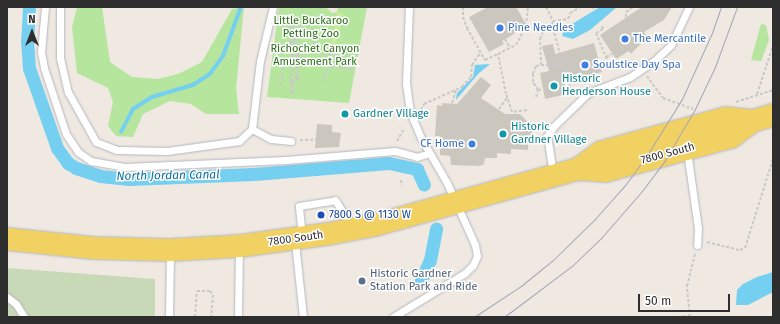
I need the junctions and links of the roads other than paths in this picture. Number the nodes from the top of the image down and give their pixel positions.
1 (45, 7) edge
2 (60, 7) edge
3 (273, 7) edge
4 (410, 7) edge
5 (689, 7) edge
6 (763, 118) edge
7 (252, 129) junction
8 (291, 141) road end
9 (687, 149) junction
10 (429, 153) junction
11 (578, 169) junction
12 (553, 175) junction
13 (456, 202) junction
14 (355, 229) junction
15 (7, 239) edge
16 (298, 239) junction
17 (697, 245) road end
18 (240, 246) junction
19 (170, 250) junction
20 (7, 297) edge
21 (24, 317) edge
22 (169, 317) edge
23 (238, 317) edge
24 (303, 317) edge
25 (393, 317) edge

1 - 10 lane
2 - 7 lane
3 - 7 lane
4 - 10 lane
5 - 12 lane
6 - 9 main road, 7800 South
6 - 11 main road, 7800 South
7 - 8 lane
9 - 11 main road, 7800 South
9 - 17 lane
10 - 13 lane
11 - 12 main road, 7800 South
12 - 13 main road, 7800 South
13 - 14 main road, 7800 South
13 - 25 lane
14 - 16 main road, 7800 South
14 - 16 lane
15 - 19 main road, 7800 South
16 - 18 main road, 7800 South
16 - 24 lane
18 - 19 main road, 7800 South
18 - 23 lane
19 - 22 lane
20 - 21 lane

